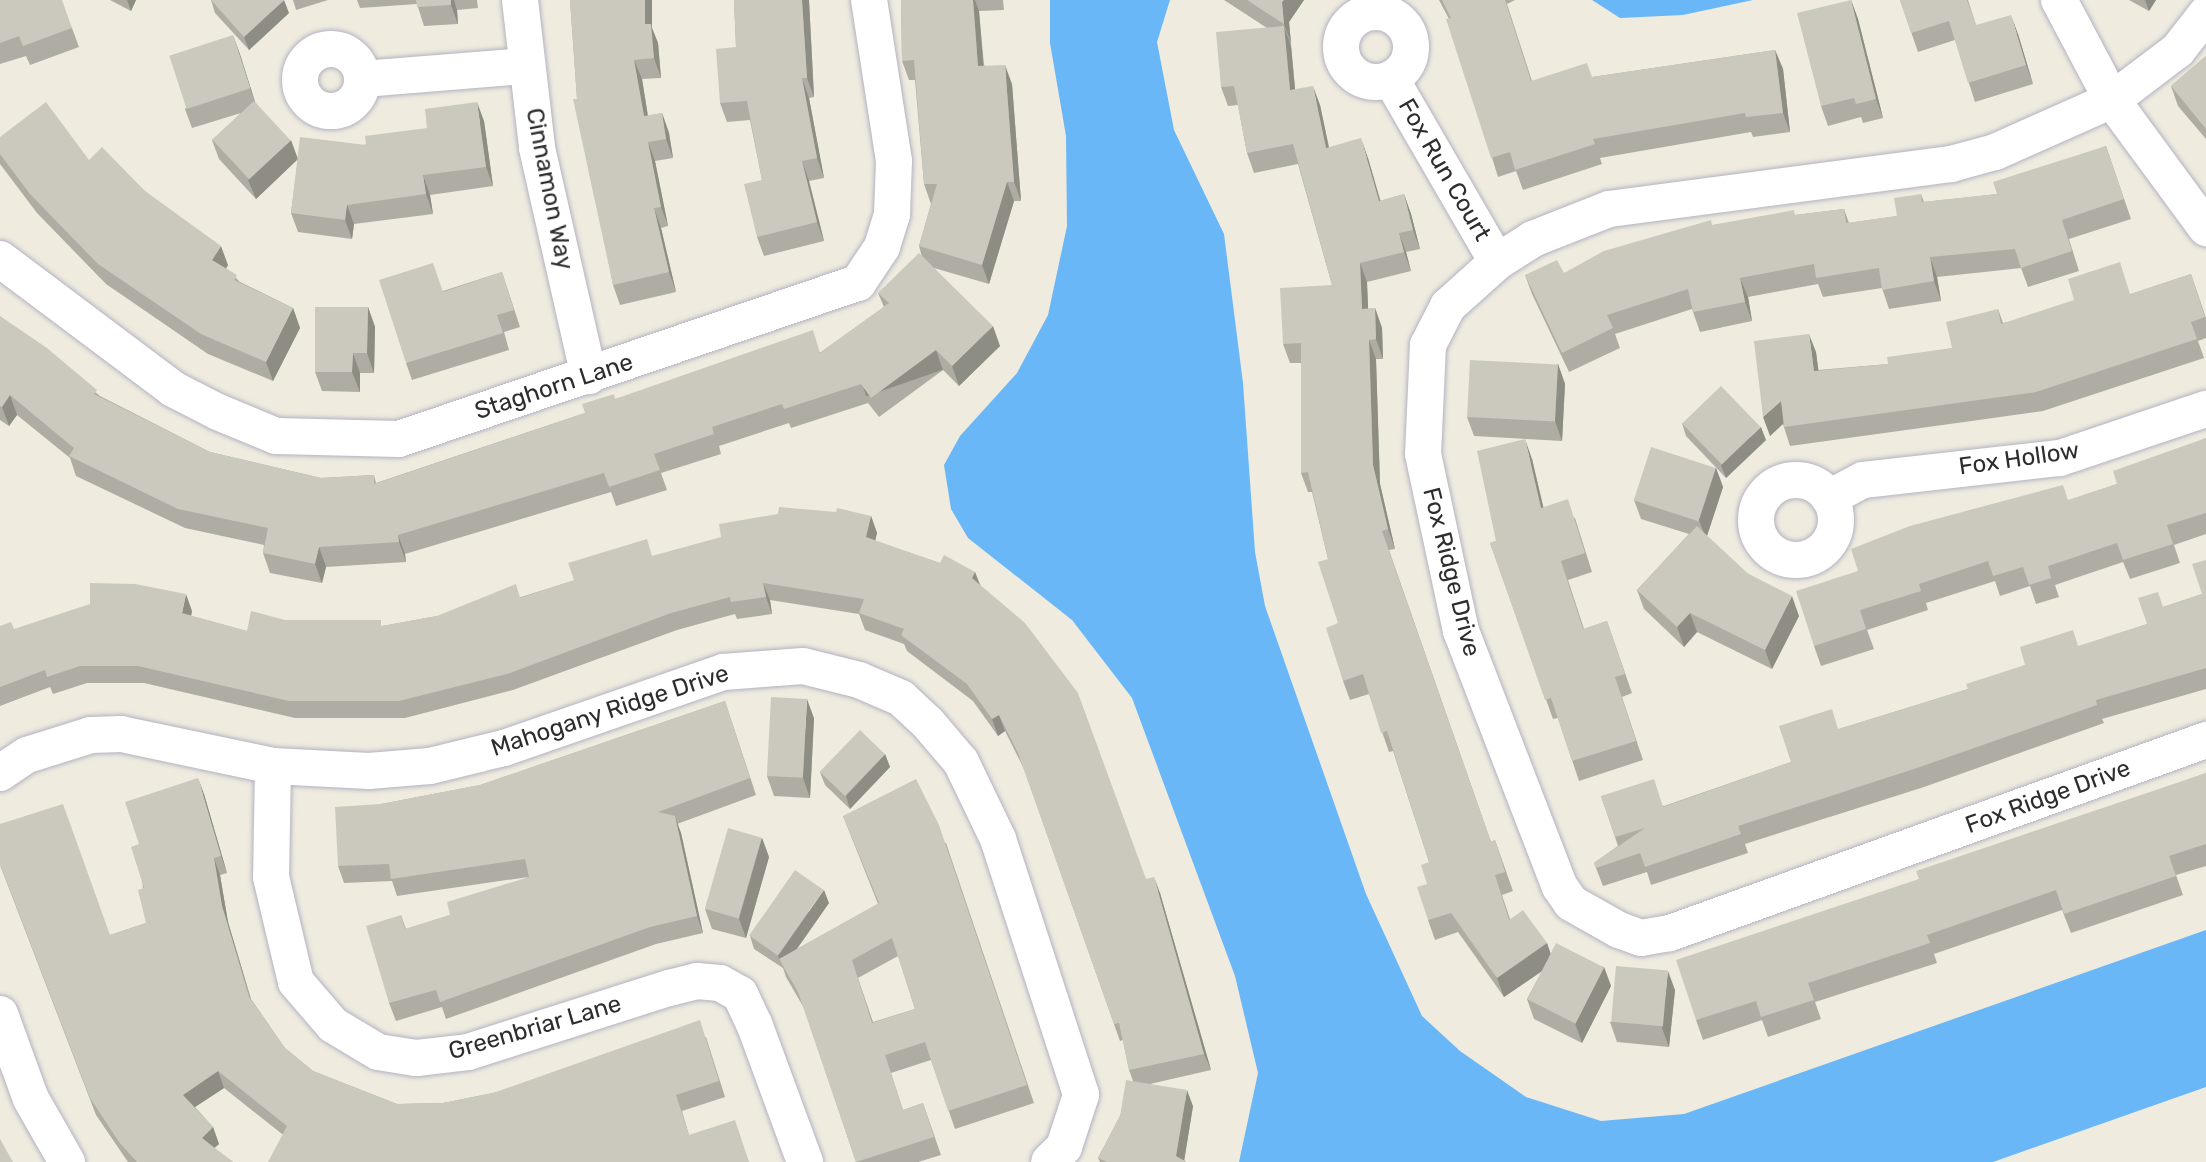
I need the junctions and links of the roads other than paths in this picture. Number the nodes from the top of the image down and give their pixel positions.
1 (520, 0) edge
2 (869, 0) edge
3 (2059, 0) edge
4 (2206, 14) edge
5 (526, 66) junction
6 (363, 79) dead end
7 (1391, 79) dead end
8 (2112, 100) junction
9 (2206, 228) edge
10 (0, 259) edge
11 (1497, 262) junction
12 (589, 376) junction
13 (2206, 409) edge
14 (1829, 498) dead end
15 (2206, 740) edge
16 (273, 766) junction
17 (0, 773) edge
18 (0, 1014) edge
19 (67, 1162) edge
20 (805, 1162) edge
21 (1049, 1162) edge

1 - 5 street, Cinnamon Way
2 - 12 street, Staghorn Lane
3 - 8 street
4 - 8 street, Fox Ridge Drive
5 - 6 street
5 - 12 street, Cinnamon Way
7 - 11 street, Fox Run Court
8 - 9 street
8 - 11 street, Fox Ridge Drive
10 - 12 street, Staghorn Lane
11 - 15 street, Fox Ridge Drive
13 - 14 street, Fox Hollow
16 - 17 street, Mahogany Ridge Drive
16 - 20 street, Greenbriar Lane
16 - 21 street, Mahogany Ridge Drive
18 - 19 street

